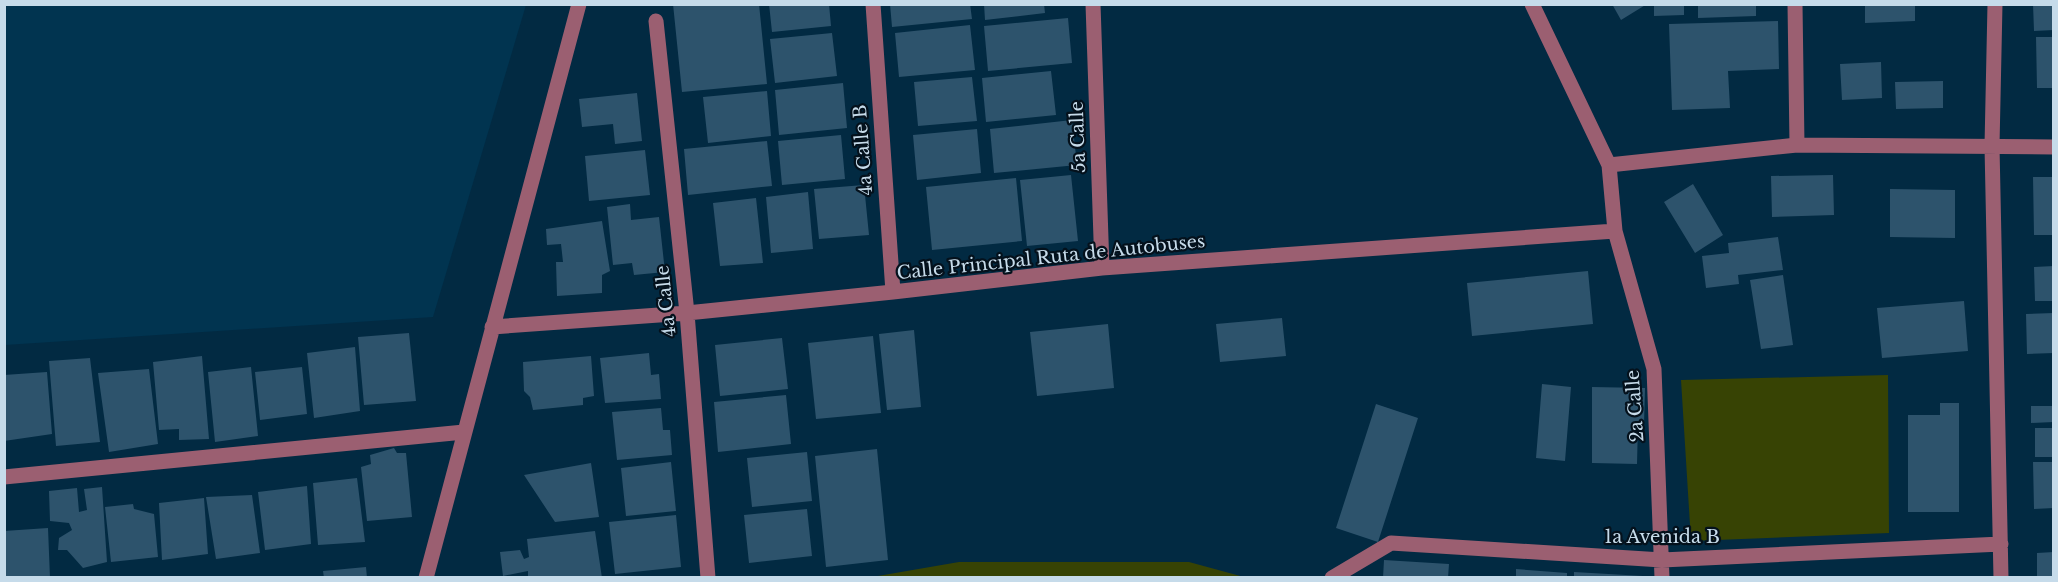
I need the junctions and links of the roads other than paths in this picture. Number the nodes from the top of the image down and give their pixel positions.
1 (579, 4) edge
2 (873, 4) edge
3 (1093, 4) edge
4 (1532, 4) edge
5 (1795, 4) edge
6 (1995, 4) edge
7 (656, 21) dead end
8 (1797, 145) junction
9 (1992, 146) junction
10 (2054, 147) edge
11 (1610, 165) junction
12 (1615, 231) junction
13 (1102, 268) junction
14 (893, 292) junction
15 (687, 313) junction
16 (492, 327) junction
17 (464, 432) junction
18 (4, 477) edge
19 (2001, 544) junction
20 (1662, 560) junction
21 (426, 578) edge
22 (708, 578) edge
23 (1332, 578) edge
24 (1662, 578) edge
25 (2001, 578) edge

1 - 16 street
2 - 14 street, 4a Calle B
3 - 13 street, 5a Calle
4 - 11 street
5 - 8 street
6 - 9 street
7 - 15 street, 4a Calle
8 - 9 street
8 - 11 street
9 - 10 street
9 - 19 street
11 - 12 street, 2a Calle
12 - 13 street, Calle Principal Ruta de Autobuses
12 - 20 street, 2a Calle
13 - 14 street, Calle Principal Ruta de Autobuses
14 - 15 street, Calle Principal Ruta de Autobuses
15 - 16 street, Calle Principal Ruta de Autobuses
15 - 22 street, 4a Calle
16 - 17 street
17 - 18 street
17 - 21 street
19 - 20 street, 1a Avenida B
19 - 25 street
20 - 23 street, 1a Avenida B
20 - 24 street, 2a Calle

